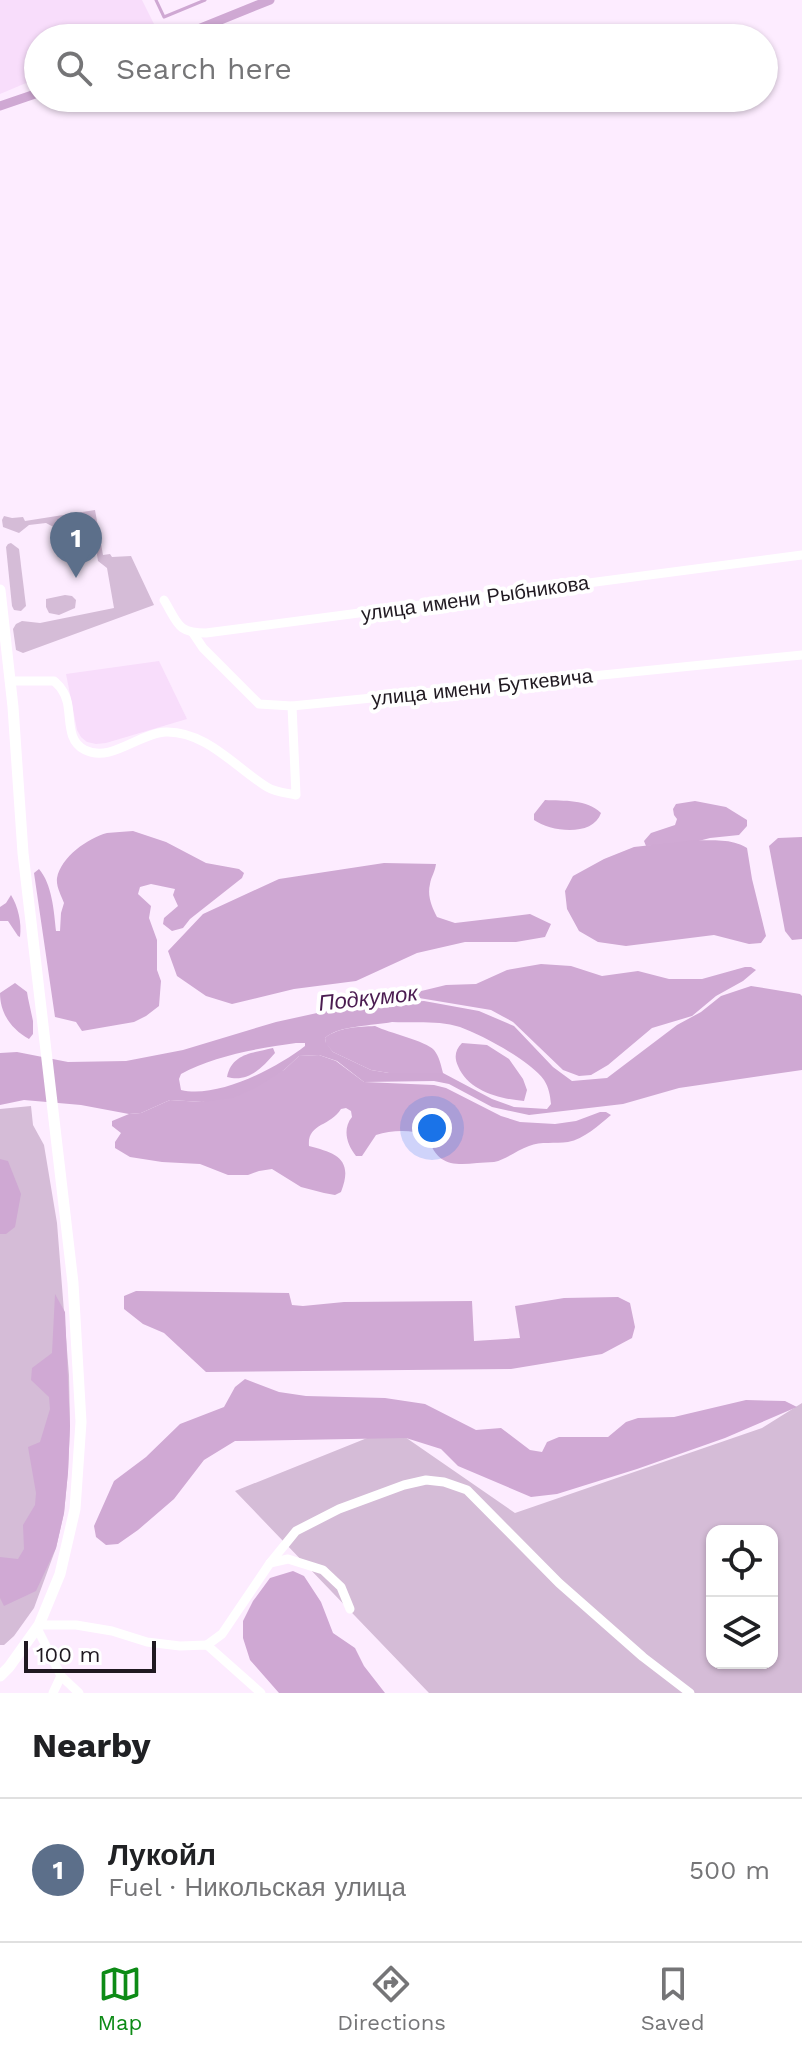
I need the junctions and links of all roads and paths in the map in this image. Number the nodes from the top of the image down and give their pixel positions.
1 (802, 555) edge
2 (0, 590) edge
3 (164, 600) dead end
4 (193, 633) junction
5 (802, 655) edge
6 (5, 682) edge
7 (292, 706) junction
8 (270, 1563) junction
9 (350, 1609) dead end
10 (38, 1626) junction
11 (207, 1645) junction
12 (0, 1676) edge
13 (61, 1676) junction
14 (53, 1693) edge
15 (79, 1693) edge
16 (261, 1693) edge
17 (690, 1693) edge

1 - 4 street, улица имени Рыбникова
2 - 6 street
3 - 4 street
4 - 7 street, улица имени Буткевича
5 - 7 street, улица имени Буткевича
6 - 7 street
6 - 10 street
8 - 9 street
8 - 11 street
8 - 17 street
10 - 11 street
10 - 12 street
10 - 13 street
11 - 16 street
13 - 14 street
13 - 15 street

